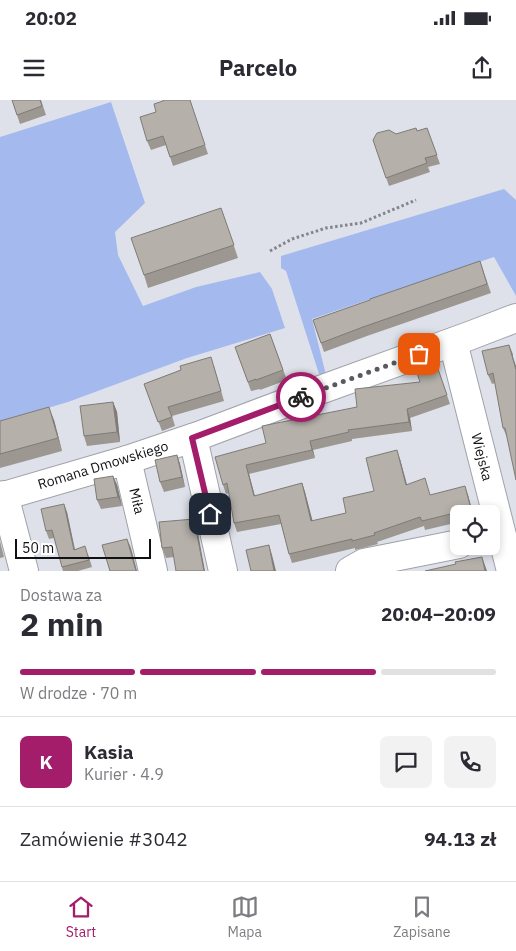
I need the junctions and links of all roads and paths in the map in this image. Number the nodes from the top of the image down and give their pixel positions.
1 (416, 200) dead end
2 (270, 251) dead end
3 (516, 318) edge
4 (453, 342) junction
5 (192, 438) junction
6 (127, 460) junction
7 (2, 496) edge
8 (503, 535) edge
9 (450, 546) edge
10 (24, 571) edge
11 (153, 571) edge
12 (222, 571) edge
13 (350, 571) edge
14 (511, 571) edge

1 - 2 path
3 - 4 street, Romana Dmowskiego
4 - 5 street, Romana Dmowskiego
4 - 8 street, Wiejska
5 - 6 street, Romana Dmowskiego
5 - 12 street
6 - 7 street, Romana Dmowskiego
6 - 11 street, Miła
7 - 10 street
8 - 14 street, Wiejska
9 - 13 street

